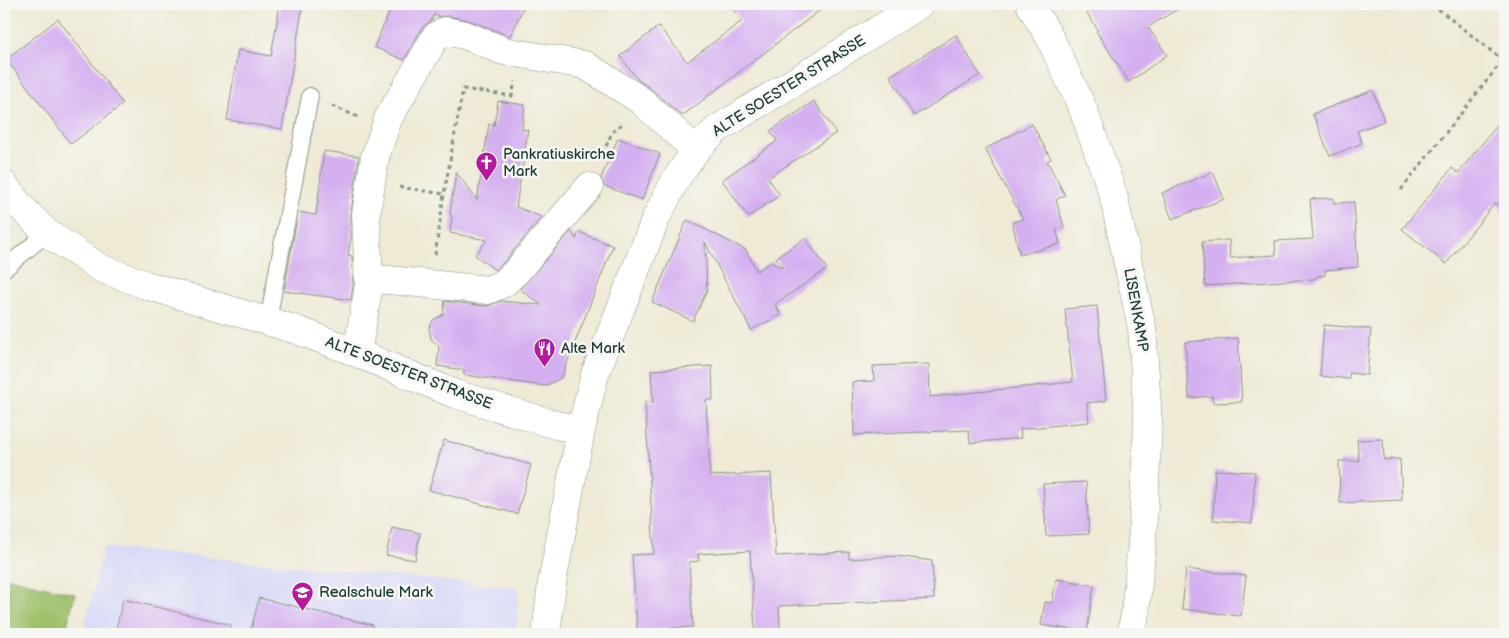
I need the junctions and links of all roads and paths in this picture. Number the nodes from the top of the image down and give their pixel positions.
1 (920, 4) edge
2 (1030, 4) edge
3 (1432, 4) edge
4 (1504, 61) edge
5 (515, 78) dead end
6 (310, 96) joint
7 (645, 104) junction
8 (385, 126) junction
9 (696, 150) junction
10 (371, 184) junction
11 (4, 185) edge
12 (589, 187) joint
13 (1401, 190) dead end
14 (444, 194) junction
15 (47, 233) junction
16 (4, 269) edge
17 (368, 278) junction
18 (436, 286) junction
19 (268, 321) junction
20 (358, 353) junction
21 (581, 430) junction
22 (546, 634) edge
23 (1132, 634) edge

1 - 9 street, ALTE SOESTER STRASSE
2 - 23 street, LISENKAMP
3 - 4 path
4 - 13 path
5 - 14 path
6 - 8 path
6 - 19 lane
7 - 8 street
7 - 9 street
7 - 12 path
8 - 10 street
9 - 21 street, ALTE SOESTER STRASSE
10 - 14 path
10 - 17 street
11 - 15 street, ALTE SOESTER STRASSE
12 - 18 street
14 - 18 path
15 - 16 lane
15 - 19 street, ALTE SOESTER STRASSE
17 - 18 street
17 - 20 street
19 - 20 street, ALTE SOESTER STRASSE
20 - 21 street, ALTE SOESTER STRASSE
21 - 22 street

